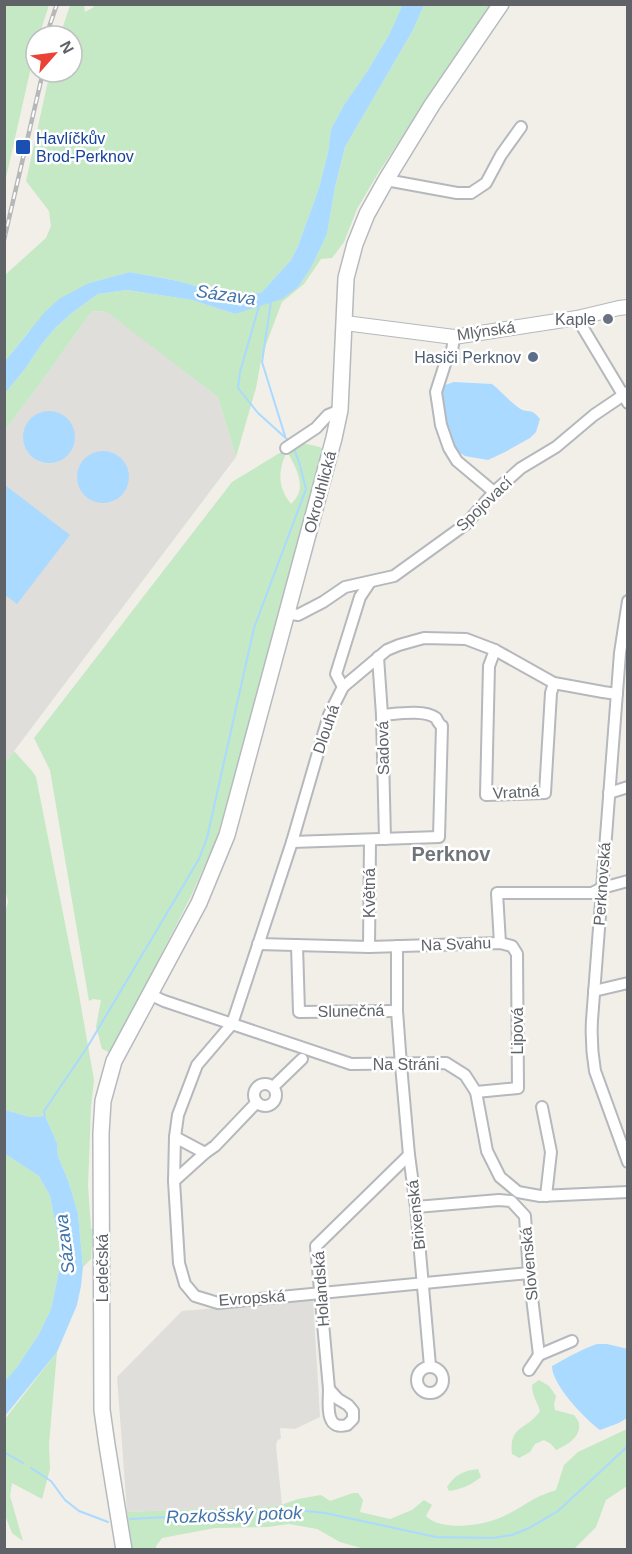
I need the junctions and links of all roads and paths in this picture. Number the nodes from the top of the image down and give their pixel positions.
1 (501, 4) edge
2 (521, 127) dead end
3 (386, 180) junction
4 (627, 307) edge
5 (577, 318) junction
6 (345, 322) junction
7 (454, 337) junction
8 (626, 396) edge
9 (340, 410) junction
10 (286, 448) dead end
11 (494, 492) junction
12 (370, 582) junction
13 (627, 601) edge
14 (286, 614) junction
15 (495, 650) junction
16 (623, 653) edge
17 (378, 657) junction
18 (554, 683) junction
19 (343, 687) junction
20 (617, 694) junction
21 (382, 715) junction
22 (627, 787) edge
23 (609, 793) junction
24 (385, 839) junction
25 (370, 840) junction
26 (292, 842) junction
27 (627, 881) edge
28 (602, 888) junction
29 (500, 943) junction
30 (258, 944) junction
31 (297, 945) junction
32 (397, 946) junction
33 (369, 947) junction
34 (627, 983) edge
35 (594, 991) junction
36 (149, 994) junction
37 (397, 1011) junction
38 (232, 1024) junction
39 (302, 1059) dead end
40 (401, 1065) junction
41 (476, 1092) junction
42 (542, 1107) dead end
43 (175, 1137) junction
44 (205, 1153) junction
45 (409, 1155) junction
46 (627, 1161) edge
47 (174, 1181) junction
48 (627, 1192) edge
49 (546, 1196) junction
50 (416, 1207) junction
51 (529, 1274) junction
52 (423, 1283) junction
53 (320, 1293) junction
54 (572, 1341) dead end
55 (539, 1356) junction
56 (430, 1366) dead end
57 (529, 1370) dead end
58 (329, 1389) dead end
59 (124, 1550) edge

1 - 3 main road, Okrouhlická
2 - 3 street
3 - 6 main road, Okrouhlická
4 - 5 street, Mlýnská
5 - 7 street, Mlýnská
5 - 8 street
6 - 7 street, Mlýnská
6 - 9 main road, Okrouhlická
7 - 11 street
8 - 11 street, Spojovací
9 - 10 street
9 - 14 main road, Okrouhlická
11 - 12 street, Spojovací
12 - 14 street, Spojovací
12 - 19 street
13 - 16 street, Perknovská
14 - 36 main road, Okrouhlická
15 - 17 street, Dlouhá
15 - 18 street, Dlouhá
15 - 18 street, Vratná
16 - 20 street, Perknovská
17 - 19 street, Dlouhá
17 - 21 street, Sadová
18 - 20 street, Dlouhá
19 - 26 street, Dlouhá
20 - 23 street, Perknovská
21 - 24 street, Sadová
21 - 24 street
22 - 23 street
23 - 28 street, Perknovská
24 - 25 street
25 - 26 street
25 - 33 street, Květná
26 - 30 street, Dlouhá
27 - 28 street
28 - 29 street, Na Svahu
28 - 35 street, Perknovská
29 - 32 street, Na Svahu
29 - 41 street, Lipová
30 - 31 street, Na Svahu
30 - 38 street, Dlouhá
31 - 33 street, Na Svahu
31 - 37 street, Slunečná
32 - 33 street, Na Svahu
32 - 37 street, Brixenská
34 - 35 street
35 - 46 street, Perknovská
36 - 38 street, Na Stráni
36 - 59 main road, Ledečská
37 - 40 street, Brixenská
38 - 40 street, Na Stráni
38 - 43 street, Evropská
39 - 44 street
40 - 41 street, Na Stráni
40 - 45 street, Brixenská
41 - 49 street
42 - 49 street
43 - 44 street
43 - 47 street, Evropská
44 - 47 street
45 - 50 street, Brixenská
45 - 53 street, Holandská
47 - 53 street, Evropská
48 - 49 street
50 - 51 street, Slovenská
50 - 52 street, Brixenská
51 - 52 street, Evropská
51 - 55 street, Slovenská
52 - 53 street, Evropská
52 - 56 street, Brixenská
53 - 58 street, Holandská
54 - 55 street
55 - 57 street

